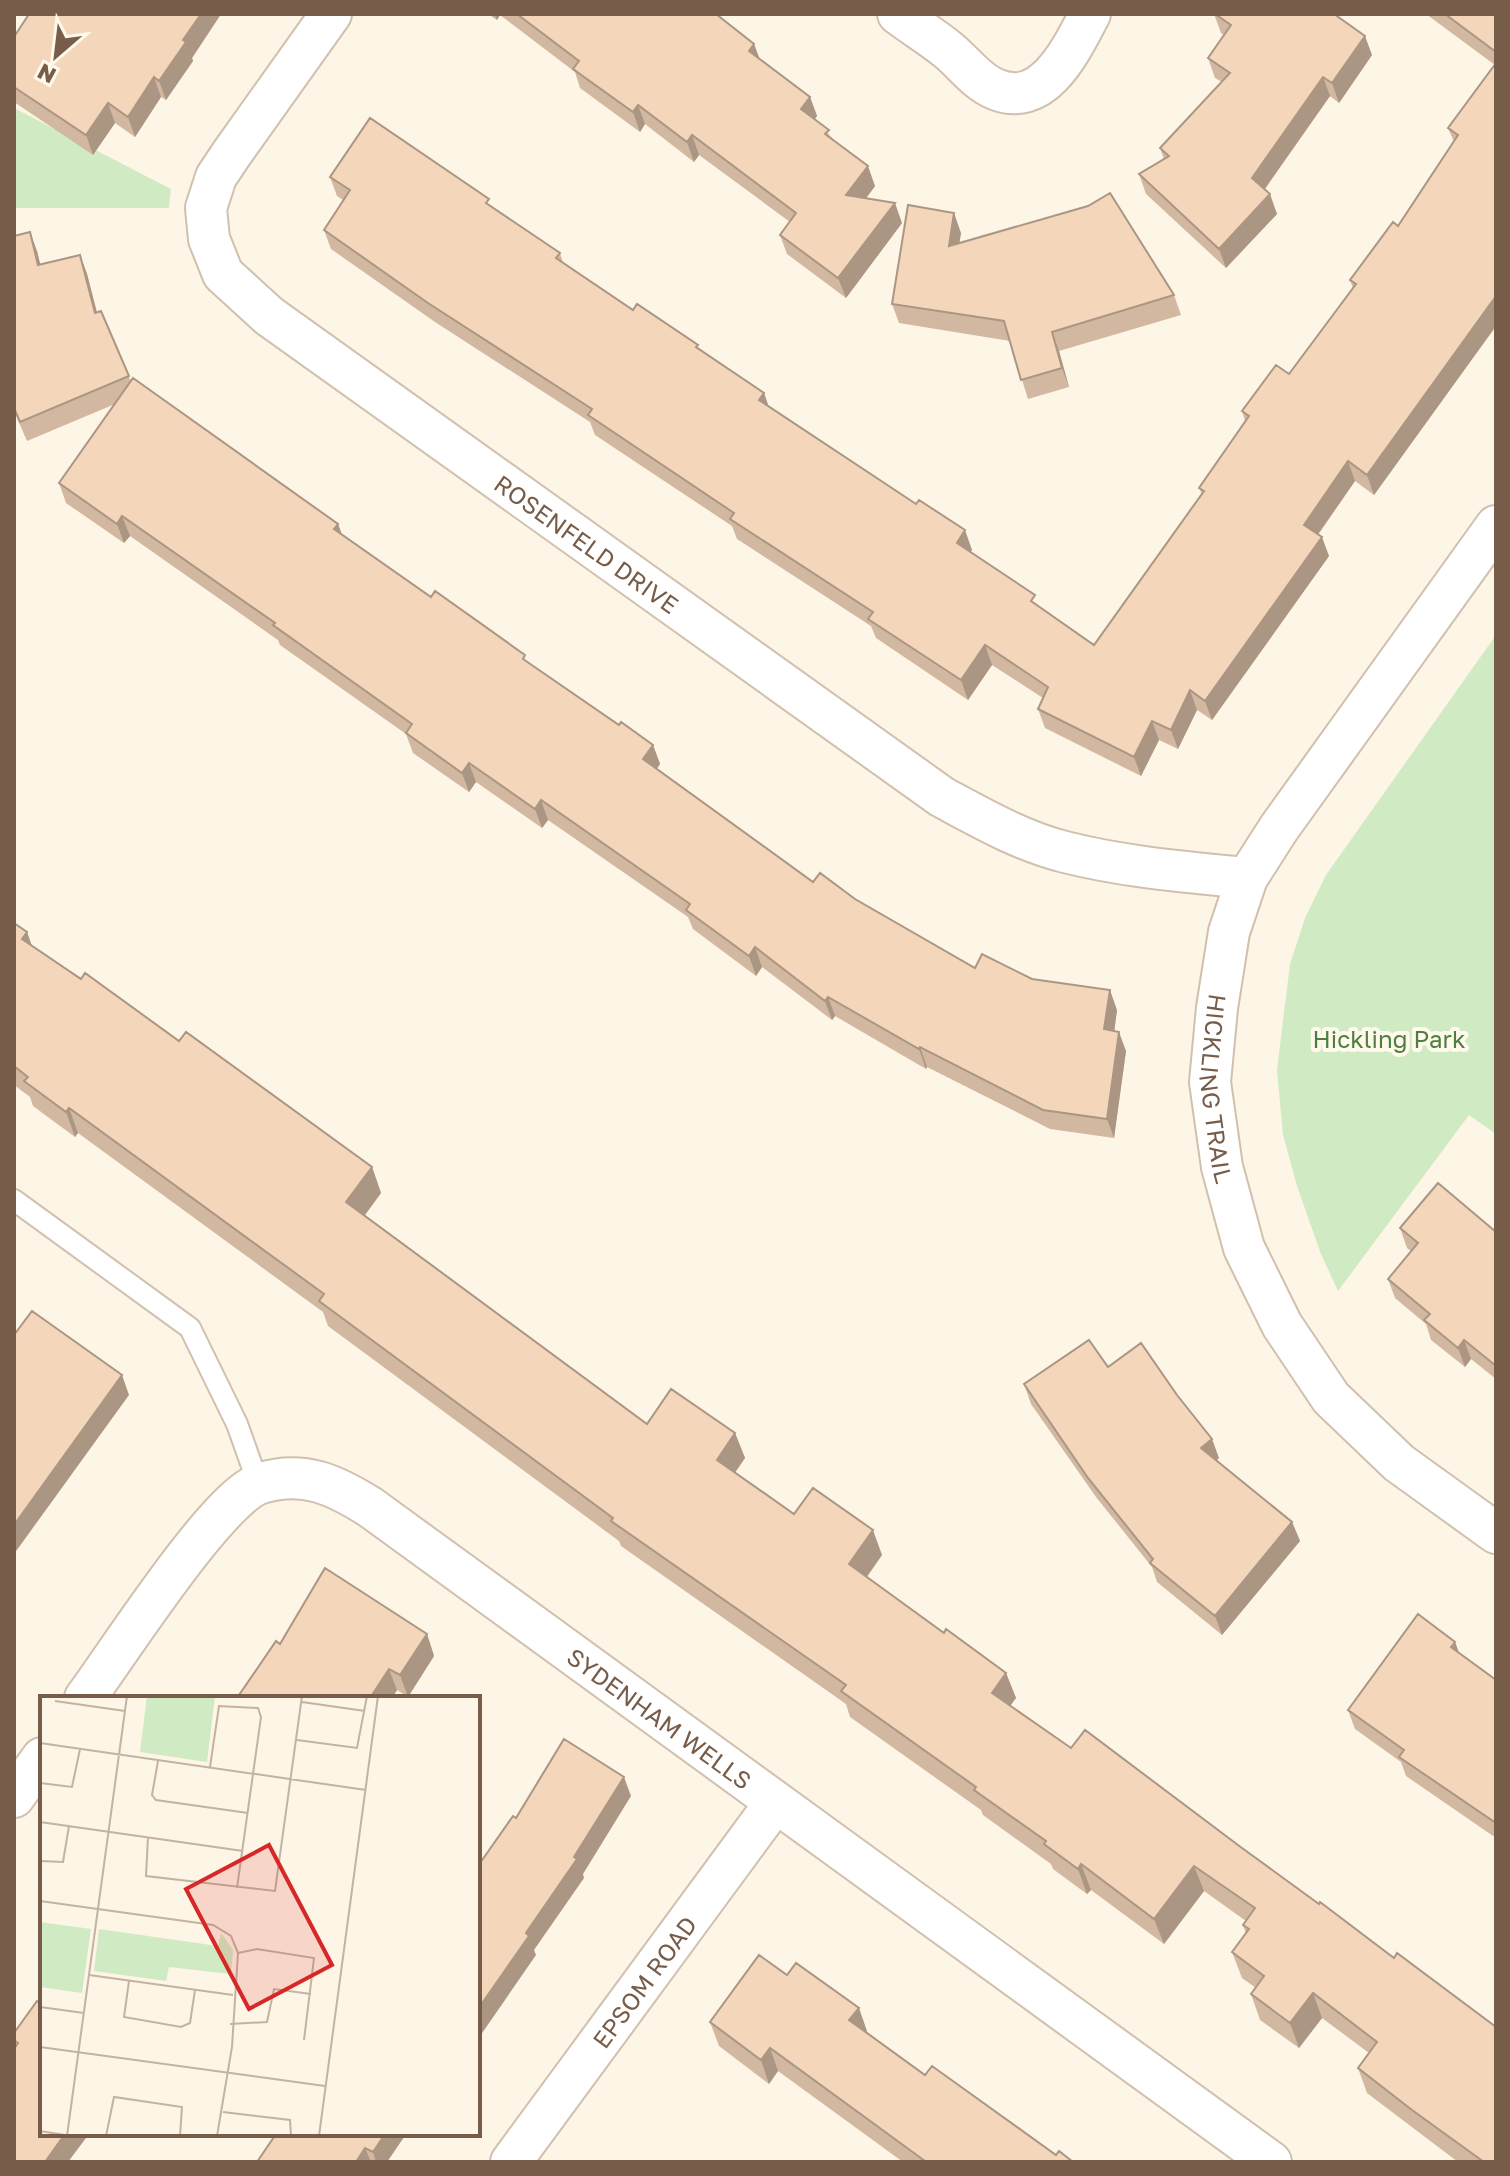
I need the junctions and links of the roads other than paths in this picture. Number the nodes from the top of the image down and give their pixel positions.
1 (331, 14) edge
2 (898, 14) edge
3 (1090, 14) edge
4 (1496, 526) edge
5 (1247, 878) junction
6 (14, 1200) edge
7 (258, 1483) junction
8 (1496, 1533) edge
9 (86, 1696) edge
10 (40, 1761) edge
11 (14, 1797) edge
12 (775, 1803) junction
13 (511, 2162) edge
14 (1271, 2162) edge

1 - 5 street, ROSENFELD DRIVE
2 - 3 street
4 - 5 street, HICKLING TRAIL
5 - 8 street, HICKLING TRAIL
6 - 7 lane
7 - 9 street, SYDENHAM WELLS
7 - 12 street, SYDENHAM WELLS
10 - 11 street
12 - 13 street, EPSOM ROAD
12 - 14 street, SYDENHAM WELLS

